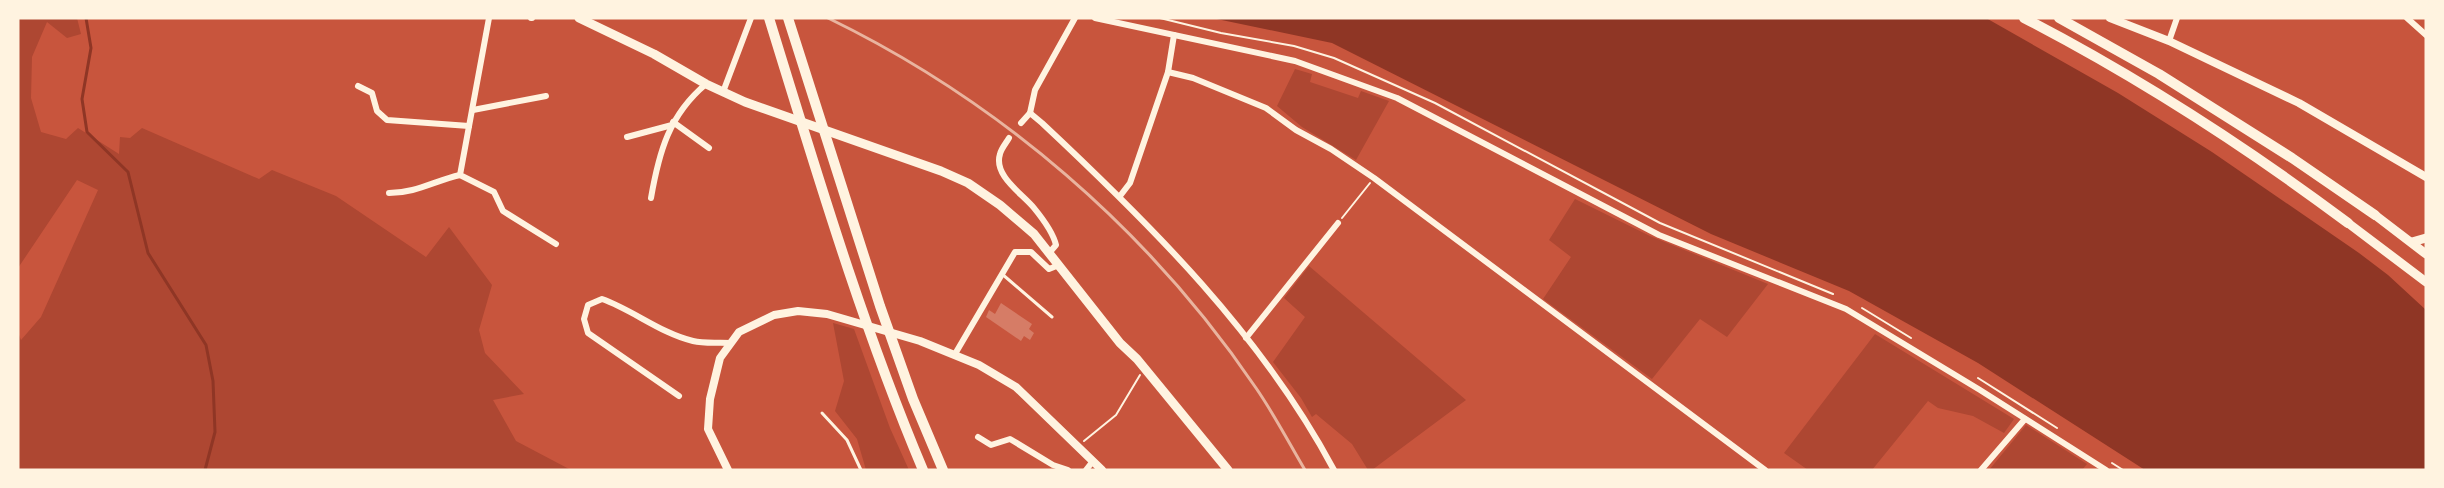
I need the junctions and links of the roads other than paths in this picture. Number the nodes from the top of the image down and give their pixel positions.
1 (489, 18) edge
2 (579, 18) edge
3 (751, 18) edge
4 (769, 18) edge
5 (788, 18) edge
6 (1075, 18) edge
7 (1095, 18) edge
8 (2024, 18) edge
9 (2059, 18) edge
10 (2110, 18) edge
11 (2176, 18) edge
12 (2407, 18) edge
13 (2426, 34) edge
14 (1174, 35) junction
15 (2169, 41) junction
16 (1168, 72) junction
17 (706, 84) junction
18 (358, 86) dead end
19 (723, 92) junction
20 (546, 96) dead end
21 (473, 110) junction
22 (1030, 113) junction
23 (673, 123) junction
24 (1021, 123) dead end
25 (469, 126) junction
26 (627, 137) dead end
27 (1010, 138) dead end
28 (709, 147) dead end
29 (460, 175) junction
30 (2426, 177) edge
31 (388, 193) dead end
32 (1120, 196) junction
33 (651, 198) dead end
34 (2375, 214) joint
35 (1338, 223) road end
36 (2348, 223) joint
37 (2426, 238) edge
38 (2412, 242) junction
39 (556, 244) dead end
40 (1050, 252) junction
41 (2426, 254) edge
42 (1060, 265) junction
43 (1002, 274) junction
44 (2426, 282) edge
45 (1052, 317) dead end
46 (1246, 338) junction
47 (731, 343) junction
48 (955, 354) junction
49 (679, 396) dead end
50 (822, 413) dead end
51 (2025, 419) junction
52 (978, 437) dead end
53 (1093, 461) junction
54 (728, 470) edge
55 (861, 470) edge
56 (922, 470) edge
57 (943, 470) edge
58 (1068, 470) edge
59 (1086, 470) edge
60 (1102, 470) edge
61 (1228, 470) edge
62 (1334, 470) edge
63 (1765, 470) edge
64 (1981, 470) edge
65 (2106, 470) edge

1 - 21 street
2 - 17 main road
3 - 19 street
4 - 56 highway
5 - 57 highway
6 - 22 street
7 - 14 street
8 - 36 highway
9 - 34 highway
10 - 15 main road
11 - 15 street
12 - 13 street
14 - 16 street
14 - 51 street
15 - 30 main road
16 - 32 street
16 - 63 street
17 - 19 main road
17 - 23 street
18 - 25 street
19 - 40 main road
20 - 21 street
21 - 25 street
22 - 24 street
22 - 32 street
23 - 26 street
23 - 28 street
23 - 33 street
25 - 29 street
27 - 40 street
29 - 31 street
29 - 39 street
32 - 46 street
34 - 38 main road
35 - 46 street
36 - 44 main road
37 - 38 main road
38 - 41 main road
40 - 42 main road
42 - 43 street
42 - 61 main road
43 - 45 lane
43 - 48 street
46 - 62 street
47 - 48 main road
47 - 49 street
47 - 54 main road
48 - 53 main road
50 - 55 lane
51 - 64 street
51 - 65 street
52 - 58 street
53 - 59 street
53 - 60 main road

